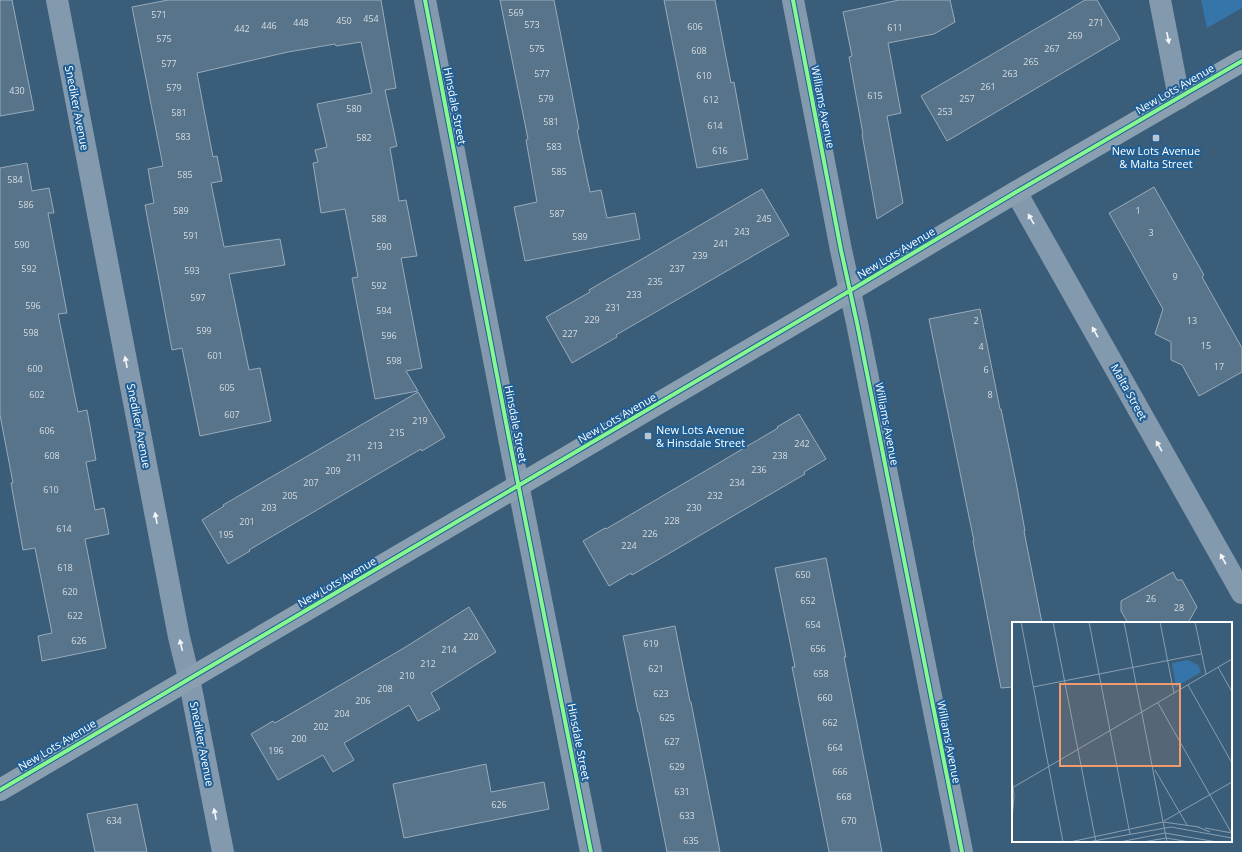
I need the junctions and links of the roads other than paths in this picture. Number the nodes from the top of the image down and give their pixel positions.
1 (57, 0) edge
2 (425, 0) edge
3 (793, 0) edge
4 (1160, 0) edge
5 (1242, 61) edge
6 (1179, 98) junction
7 (1016, 192) junction
8 (850, 291) junction
9 (519, 485) junction
10 (1242, 593) edge
11 (190, 678) junction
12 (0, 790) edge
13 (223, 852) edge
14 (591, 852) edge
15 (962, 852) edge

11 -> 1 street, Snediker Avenue
2 - 9 street, Hinsdale Street
3 - 8 street, Williams Avenue
4 -> 6 street
5 - 6 street, New Lots Avenue
6 - 7 street, New Lots Avenue
7 - 8 street, New Lots Avenue
10 -> 7 street, Malta Street
8 - 9 street, New Lots Avenue
8 - 15 street, Williams Avenue
9 - 11 street, New Lots Avenue
9 - 14 street, Hinsdale Street
11 - 12 street, New Lots Avenue
13 -> 11 street, Snediker Avenue

